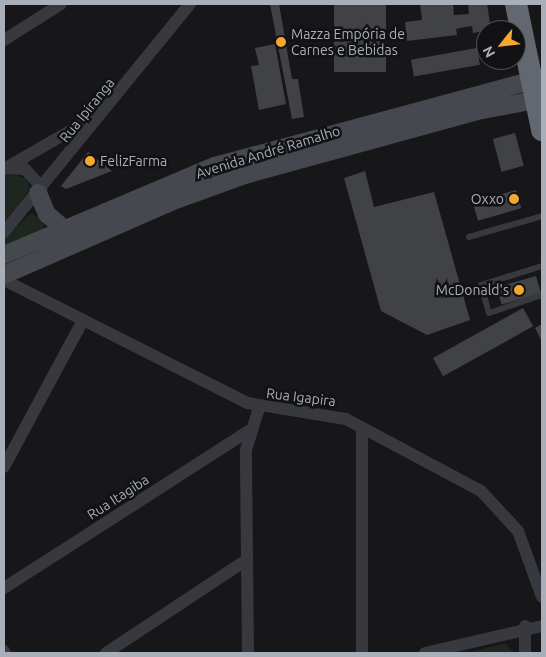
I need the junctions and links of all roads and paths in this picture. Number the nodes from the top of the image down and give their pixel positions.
1 (61, 4) edge
2 (190, 4) edge
3 (516, 4) edge
4 (4, 40) edge
5 (536, 86) edge
6 (105, 111) junction
7 (542, 130) edge
8 (4, 168) edge
9 (40, 191) junction
10 (542, 216) edge
11 (67, 227) junction
12 (4, 232) edge
13 (468, 237) dead end
14 (72, 245) junction
15 (4, 255) edge
16 (542, 266) edge
17 (4, 275) edge
18 (4, 280) edge
19 (542, 295) edge
20 (83, 320) junction
21 (259, 408) junction
22 (362, 430) junction
23 (249, 431) junction
24 (4, 467) edge
25 (245, 561) junction
26 (4, 588) edge
27 (542, 597) edge
28 (525, 626) junction
29 (542, 626) edge
30 (106, 653) edge
31 (248, 653) edge
32 (362, 653) edge
33 (425, 653) edge
34 (525, 653) edge

1 - 4 street
2 - 6 street, Rua Ipiranga
3 - 5 highway
5 - 7 highway
5 - 11 main road, Avenida André Ramalho
5 - 14 main road, Avenida André Ramalho
6 - 8 street
6 - 9 street, Rua Ipiranga
8 - 9 street
9 - 11 main road
9 - 12 street, Rua Ipiranga
10 - 13 lane
11 - 14 main road
11 - 15 main road, Avenida André Ramalho
14 - 17 main road, Avenida André Ramalho
16 - 19 lane
18 - 20 street, Rua Igapira
20 - 21 street, Rua Igapira
20 - 24 street
21 - 22 street, Rua Igapira
21 - 23 street
22 - 27 street, Rua Igapira
22 - 32 street
23 - 25 street
23 - 26 street, Rua Itagiba
25 - 30 street
25 - 31 street
28 - 29 street
28 - 33 street
28 - 34 street

